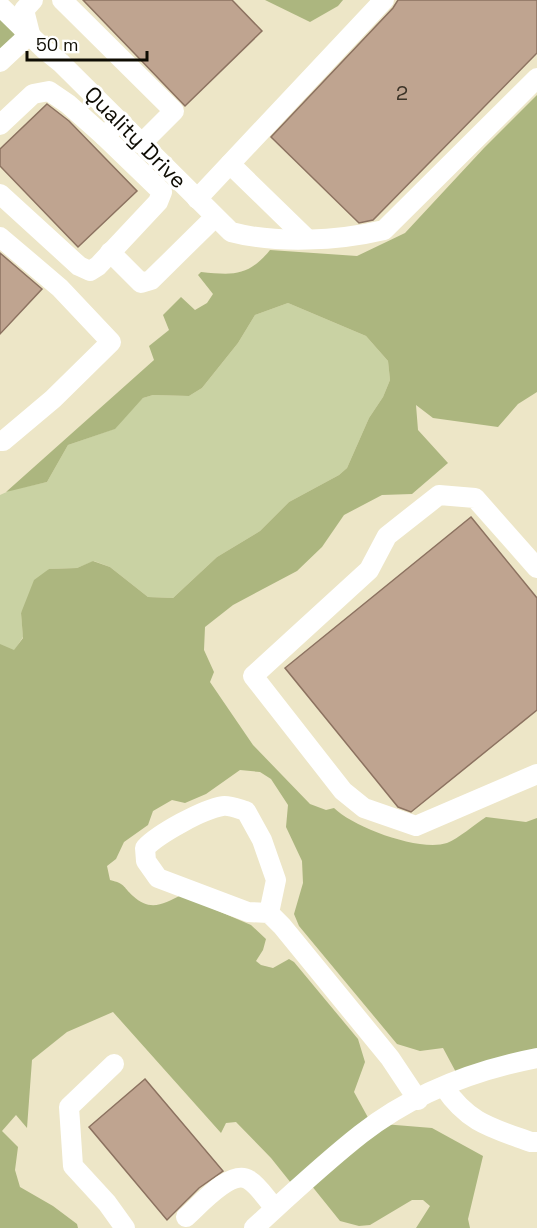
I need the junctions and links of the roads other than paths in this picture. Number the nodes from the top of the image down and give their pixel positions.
1 (33, 0) edge
2 (62, 0) edge
3 (384, 0) edge
4 (0, 6) edge
5 (30, 34) junction
6 (0, 62) edge
7 (537, 78) edge
8 (120, 122) junction
9 (0, 125) edge
10 (104, 136) junction
11 (141, 144) junction
12 (230, 164) junction
13 (0, 194) edge
14 (197, 199) junction
15 (215, 217) junction
16 (0, 237) edge
17 (306, 238) junction
18 (110, 252) junction
19 (0, 441) edge
20 (537, 568) edge
21 (537, 774) edge
22 (269, 914) junction
23 (537, 1058) edge
24 (114, 1064) dead end
25 (444, 1087) junction
26 (418, 1100) junction
27 (537, 1142) edge
28 (275, 1208) junction
29 (186, 1217) dead end
30 (124, 1228) edge
31 (254, 1228) edge

1 - 5 street
2 - 11 street
3 - 12 street
4 - 5 street, Quality Drive
5 - 6 street
5 - 8 street, Quality Drive
7 - 17 street
8 - 10 street
8 - 11 street, Quality Drive
9 - 10 street
10 - 18 street
11 - 14 street, Quality Drive
12 - 14 street
12 - 17 street
13 - 18 street
14 - 15 street, Quality Drive
15 - 17 street, Quality Drive
15 - 18 street
16 - 19 street
20 - 21 street
22 - 22 street
22 - 26 street
23 - 25 street
24 - 30 street
25 - 26 street
25 - 27 street
26 - 28 street
28 - 29 street
28 - 31 street

